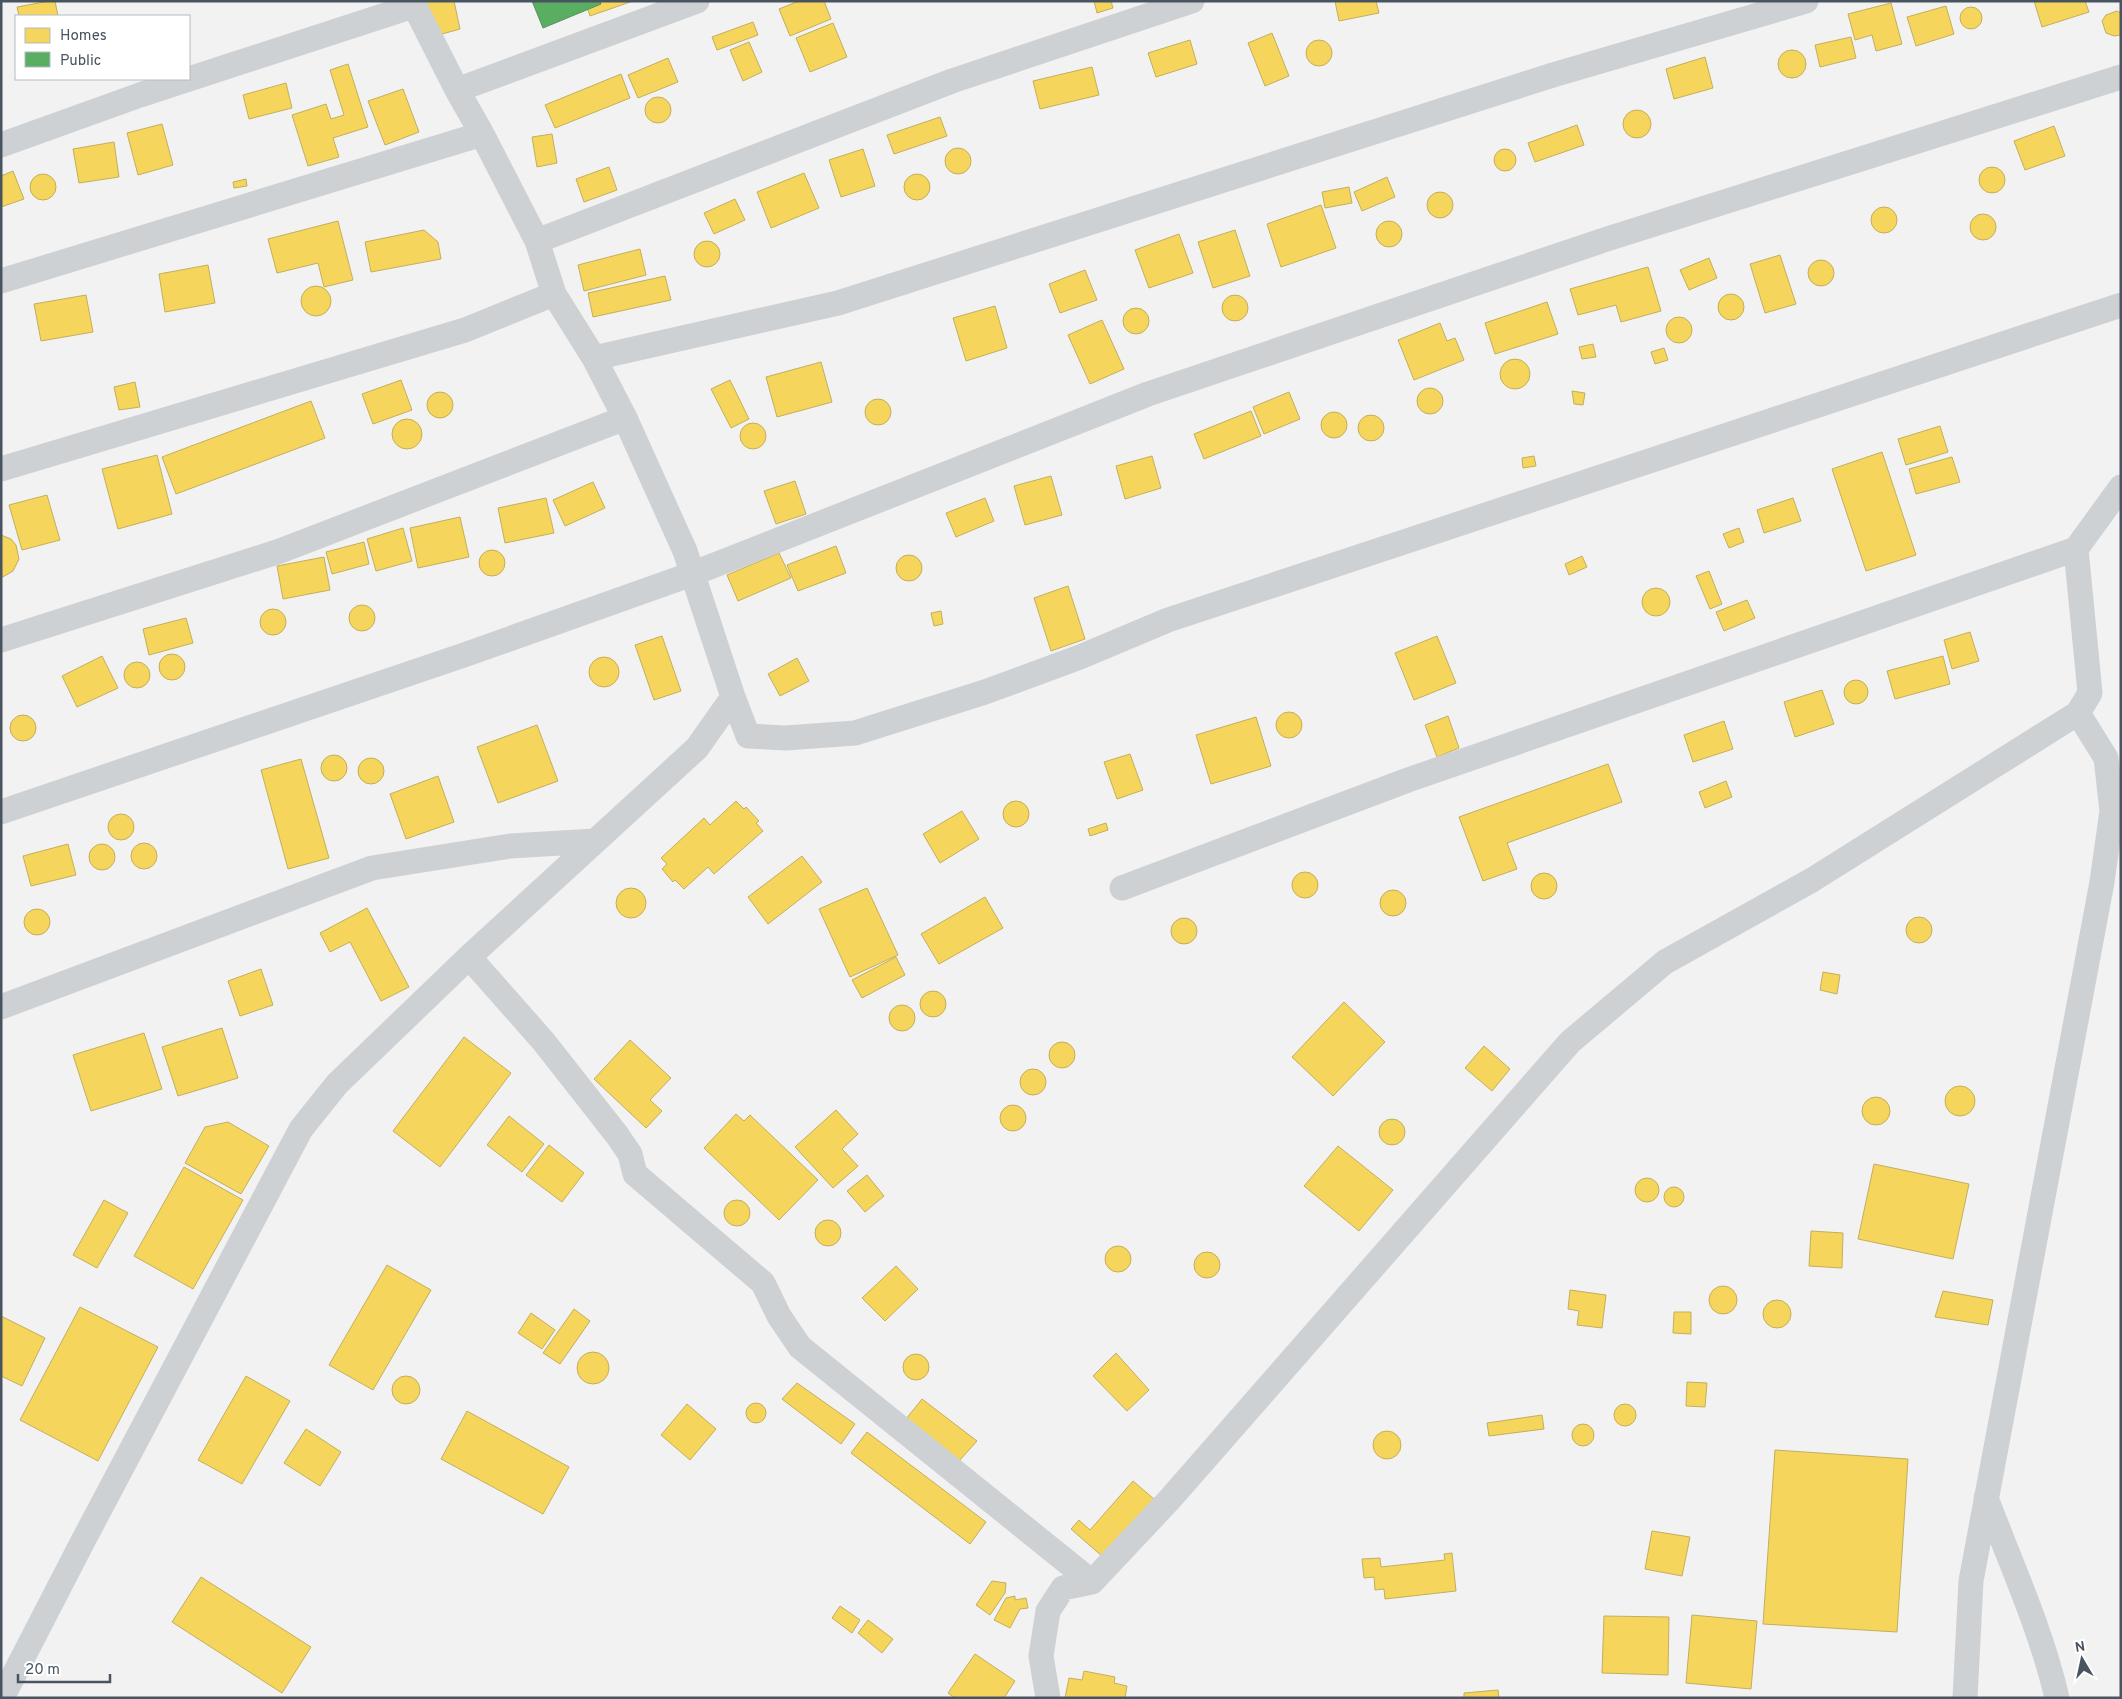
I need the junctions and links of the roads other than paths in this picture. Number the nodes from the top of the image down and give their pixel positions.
1 (697, 1) edge
2 (1192, 1) edge
3 (1806, 1) edge
4 (413, 4) edge
5 (2121, 77) edge
6 (190, 78) edge
7 (185, 80) edge
8 (457, 90) junction
9 (482, 134) junction
10 (1, 146) edge
11 (538, 241) junction
12 (1, 281) edge
13 (554, 294) junction
14 (2121, 305) edge
15 (594, 358) junction
16 (625, 418) junction
17 (1, 469) edge
18 (2121, 487) edge
19 (2076, 549) junction
20 (692, 574) junction
21 (1, 640) edge
22 (733, 697) junction
23 (2078, 713) junction
24 (1, 812) edge
25 (595, 841) junction
26 (1122, 888) dead end
27 (469, 957) junction
28 (1, 1007) edge
29 (1986, 1498) junction
30 (1092, 1582) junction
31 (2, 1698) edge
32 (1048, 1698) edge
33 (1965, 1698) edge
34 (2057, 1698) edge

1 - 8 street
2 - 11 street
3 - 15 street
4 - 6 street
4 - 8 street
5 - 20 street
7 - 10 street
8 - 9 street
9 - 11 street
9 - 12 street
11 - 13 street
13 - 15 street
13 - 17 street
14 - 22 street
15 - 16 street
16 - 20 street
16 - 21 street
18 - 19 street
19 - 23 street
19 - 26 street
20 - 22 street
20 - 24 street
22 - 25 street
23 - 29 street
23 - 30 street
25 - 27 street
25 - 28 street
27 - 30 street
27 - 31 street
29 - 33 street
29 - 34 street
30 - 32 street

